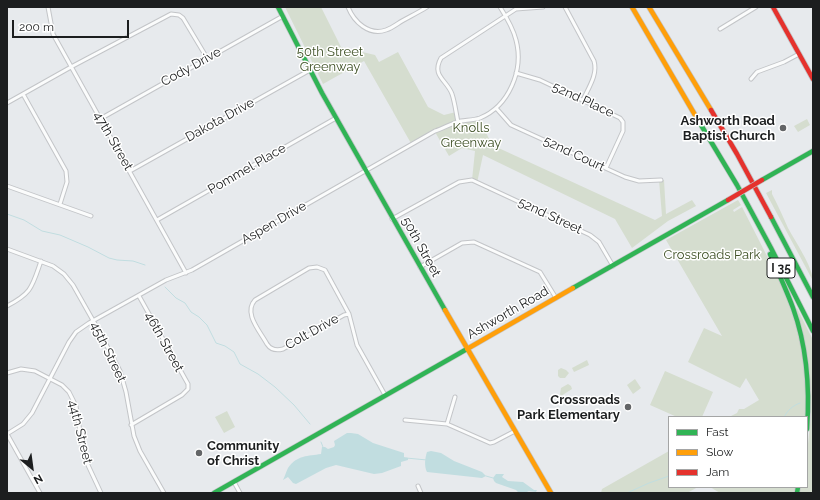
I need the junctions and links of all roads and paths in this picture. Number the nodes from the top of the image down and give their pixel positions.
1 (48, 7) edge
2 (278, 7) edge
3 (427, 7) edge
4 (500, 7) edge
5 (543, 7) edge
6 (565, 7) edge
7 (632, 7) edge
8 (649, 7) edge
9 (756, 7) edge
10 (773, 7) edge
11 (348, 8) edge
12 (283, 16) junction
13 (506, 16) junction
14 (720, 29) dead end
15 (799, 54) junction
16 (207, 58) junction
17 (71, 67) junction
18 (310, 70) junction
19 (516, 73) junction
20 (751, 79) dead end
21 (813, 79) edge
22 (23, 94) junction
23 (583, 100) junction
24 (7, 103) edge
25 (496, 108) junction
26 (336, 118) junction
27 (100, 119) junction
28 (458, 122) junction
29 (813, 151) edge
30 (606, 168) junction
31 (130, 171) junction
32 (366, 171) junction
33 (661, 180) dead end
34 (7, 186) edge
35 (60, 204) junction
36 (748, 205) junction
37 (91, 216) dead end
38 (392, 219) junction
39 (157, 220) junction
40 (7, 249) edge
41 (41, 261) junction
42 (613, 266) junction
43 (420, 267) junction
44 (186, 273) junction
45 (802, 277) junction
46 (813, 293) edge
47 (139, 296) junction
48 (813, 297) edge
49 (556, 298) junction
50 (7, 306) edge
51 (349, 314) junction
52 (93, 321) junction
53 (813, 331) edge
54 (467, 349) junction
55 (7, 373) edge
56 (50, 379) junction
57 (385, 395) junction
58 (455, 397) dead end
59 (808, 418) edge
60 (405, 420) dead end
61 (447, 424) junction
62 (131, 425) junction
63 (515, 431) junction
64 (7, 434) edge
65 (234, 482) junction
66 (418, 486) dead end
67 (40, 493) edge
68 (101, 493) edge
69 (164, 493) edge
70 (214, 493) edge
71 (240, 493) edge
72 (421, 493) edge
73 (551, 493) edge

1 - 17 street, 47th Street
2 - 12 main road, 50th Street
3 - 11 street
4 - 13 street, Aspen Drive
5 - 13 street
6 - 23 street
7 - 36 main road, I 35
8 - 45 main road, I 35
9 - 14 street
10 - 15 main road
12 - 16 street, Cody Drive
12 - 18 main road, 50th Street
13 - 19 street, Aspen Drive
13 - 28 street
15 - 20 street
15 - 21 main road
16 - 17 street
16 - 27 street, Cody Drive
17 - 22 street
17 - 27 street, 47th Street
18 - 26 main road, 50th Street
18 - 31 street, Dakota Drive
19 - 23 street, 52nd Place
19 - 25 street, Aspen Drive
22 - 24 street
22 - 35 street
23 - 30 street, 52nd Place
25 - 28 street, Aspen Drive
25 - 30 street, 52nd Court
26 - 32 main road, 50th Street
26 - 39 street, Pommel Place
27 - 31 street, 47th Street
28 - 32 street, Aspen Drive
29 - 42 main road, Ashworth Road, bridge
30 - 33 street, 52nd Court
31 - 39 street, 47th Street
32 - 38 main road, 50th Street
32 - 44 street, Aspen Drive
34 - 35 street
35 - 37 street
36 - 53 main road, I 35
36 - 59 main road
38 - 42 street, 52nd Street
38 - 43 main road, 50th Street
39 - 44 street, 47th Street
40 - 41 street, 45th Street
41 - 50 street
41 - 52 street, 45th Street
42 - 49 main road, Ashworth Road
43 - 49 street
43 - 54 main road, 50th Street
44 - 47 street, Aspen Drive
45 - 46 main road
45 - 48 main road, I 35
47 - 52 street, Aspen Drive
47 - 62 street, 46th Street
49 - 54 main road, Ashworth Road
51 - 51 street, Colt Drive
51 - 57 street
52 - 56 street, Aspen Drive
52 - 62 street, 45th Street
54 - 57 main road, Ashworth Road
54 - 63 main road, 50th Street
55 - 56 street
56 - 64 street, Aspen Drive
56 - 68 street, 44th Street
57 - 65 main road, Ashworth Road
58 - 61 street
60 - 61 street
61 - 63 street
62 - 69 street, 45th Street
63 - 73 main road, 50th Street
64 - 67 street
65 - 70 main road, Ashworth Road
65 - 71 street
66 - 72 street

